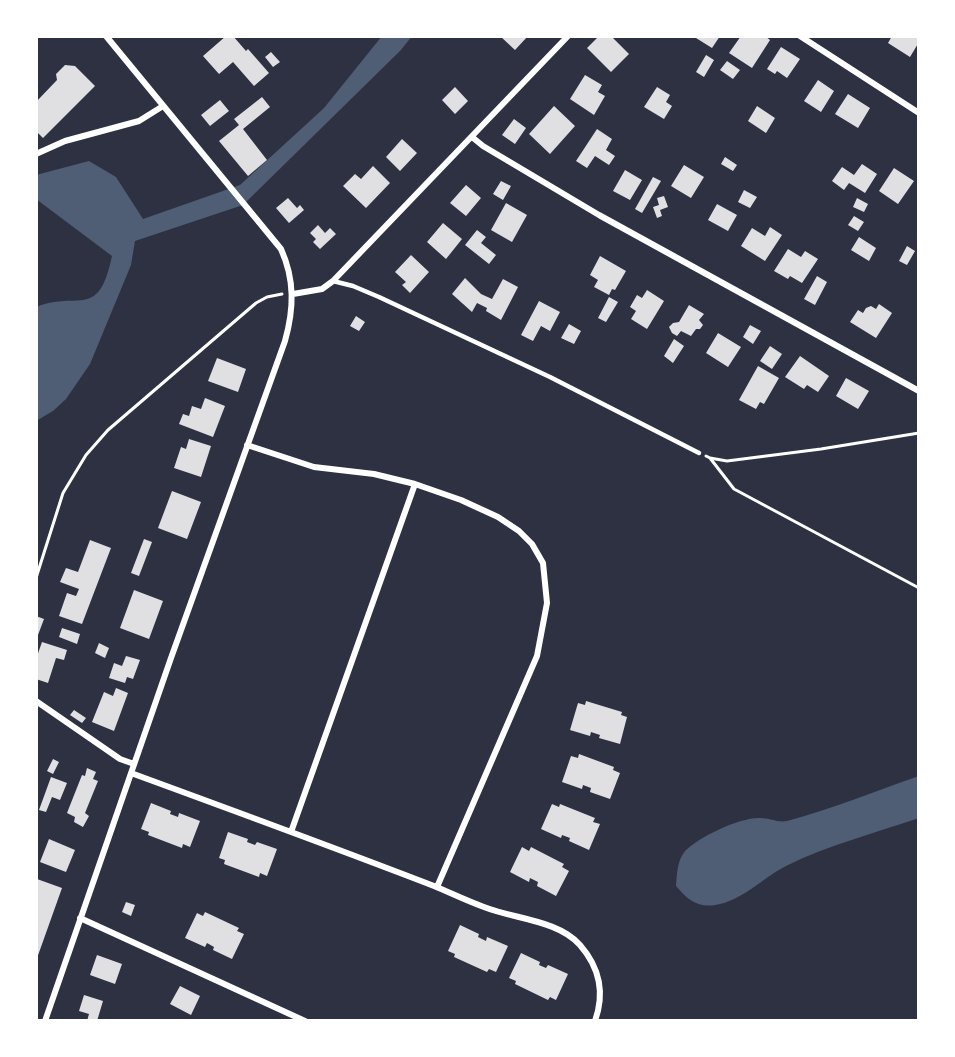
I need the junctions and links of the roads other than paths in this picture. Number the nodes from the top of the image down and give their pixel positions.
1 (106, 36) edge
2 (567, 36) edge
3 (800, 36) edge
4 (163, 106) junction
5 (919, 114) edge
6 (472, 137) junction
7 (36, 154) edge
8 (333, 281) junction
9 (293, 294) junction
10 (919, 391) edge
11 (247, 445) junction
12 (699, 453) road end
13 (415, 484) junction
14 (36, 701) edge
15 (134, 764) junction
16 (131, 773) junction
17 (291, 832) junction
18 (437, 887) junction
19 (80, 918) junction
20 (45, 1021) edge
21 (305, 1021) edge
22 (595, 1021) edge

1 - 4 street
2 - 6 street
3 - 5 street
4 - 7 street
4 - 9 street
6 - 8 street
6 - 10 street
8 - 9 street
8 - 12 lane
9 - 11 street
11 - 13 street
11 - 15 street
13 - 17 street
13 - 18 street
14 - 15 street
15 - 16 street
16 - 17 street
16 - 19 street
17 - 18 street
18 - 22 street
19 - 20 street
19 - 21 street

